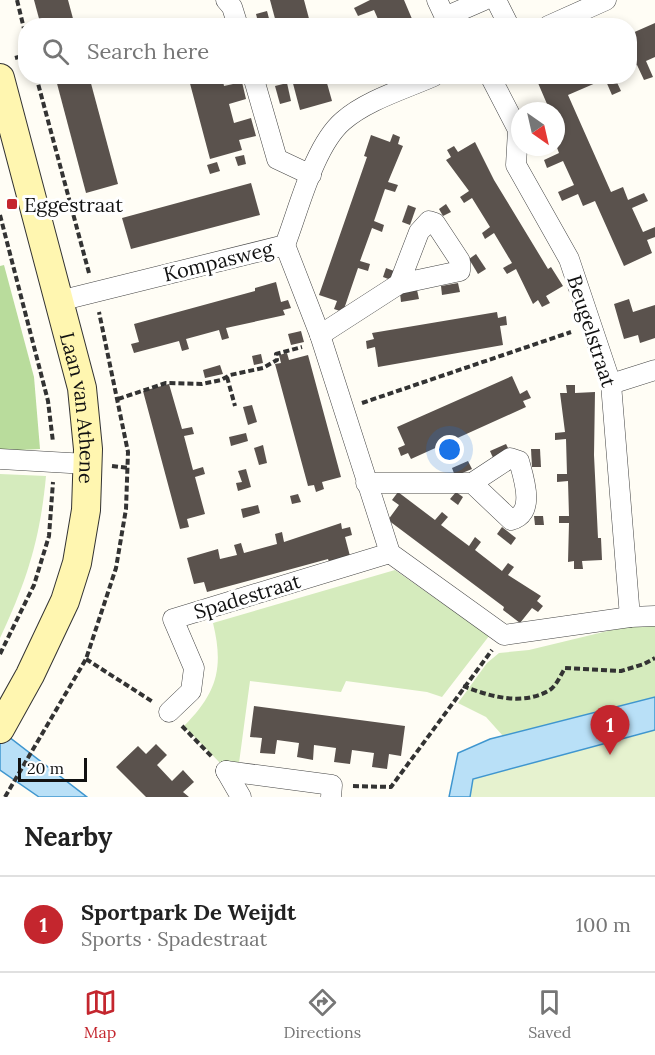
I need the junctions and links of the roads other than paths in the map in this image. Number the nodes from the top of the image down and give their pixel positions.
1 (226, 0) edge
2 (484, 0) edge
3 (496, 0) edge
4 (606, 0) edge
5 (441, 8) edge
6 (235, 18) edge
7 (505, 18) edge
8 (566, 18) edge
9 (0, 78) edge
10 (255, 84) edge
11 (416, 84) edge
12 (494, 84) edge
13 (311, 175) junction
14 (285, 245) junction
15 (399, 284) dead end
16 (59, 301) junction
17 (320, 335) junction
18 (655, 370) edge
19 (611, 384) junction
20 (0, 459) edge
21 (87, 464) junction
22 (366, 483) junction
23 (472, 483) dead end
24 (390, 553) junction
25 (655, 616) edge
26 (630, 617) junction
27 (169, 712) dead end
28 (1, 727) edge
29 (332, 791) edge
30 (241, 797) edge

1 - 6 street
2 - 5 street
3 - 7 street
4 - 8 street
9 - 16 street, Laan van Athene
10 - 13 street
11 - 13 street, Kompasweg
12 - 19 street, Beugelstraat
13 - 14 street, Kompasweg
14 - 16 street, Kompasweg
14 - 17 street
15 - 17 street
16 - 21 street, Laan van Athene
17 - 22 street
18 - 19 street
19 - 26 street, Beugelstraat
20 - 21 street
21 - 28 street, Laan van Athene
22 - 23 street
22 - 24 street
24 - 26 street
24 - 27 street, Spadestraat
25 - 26 street
29 - 30 street

